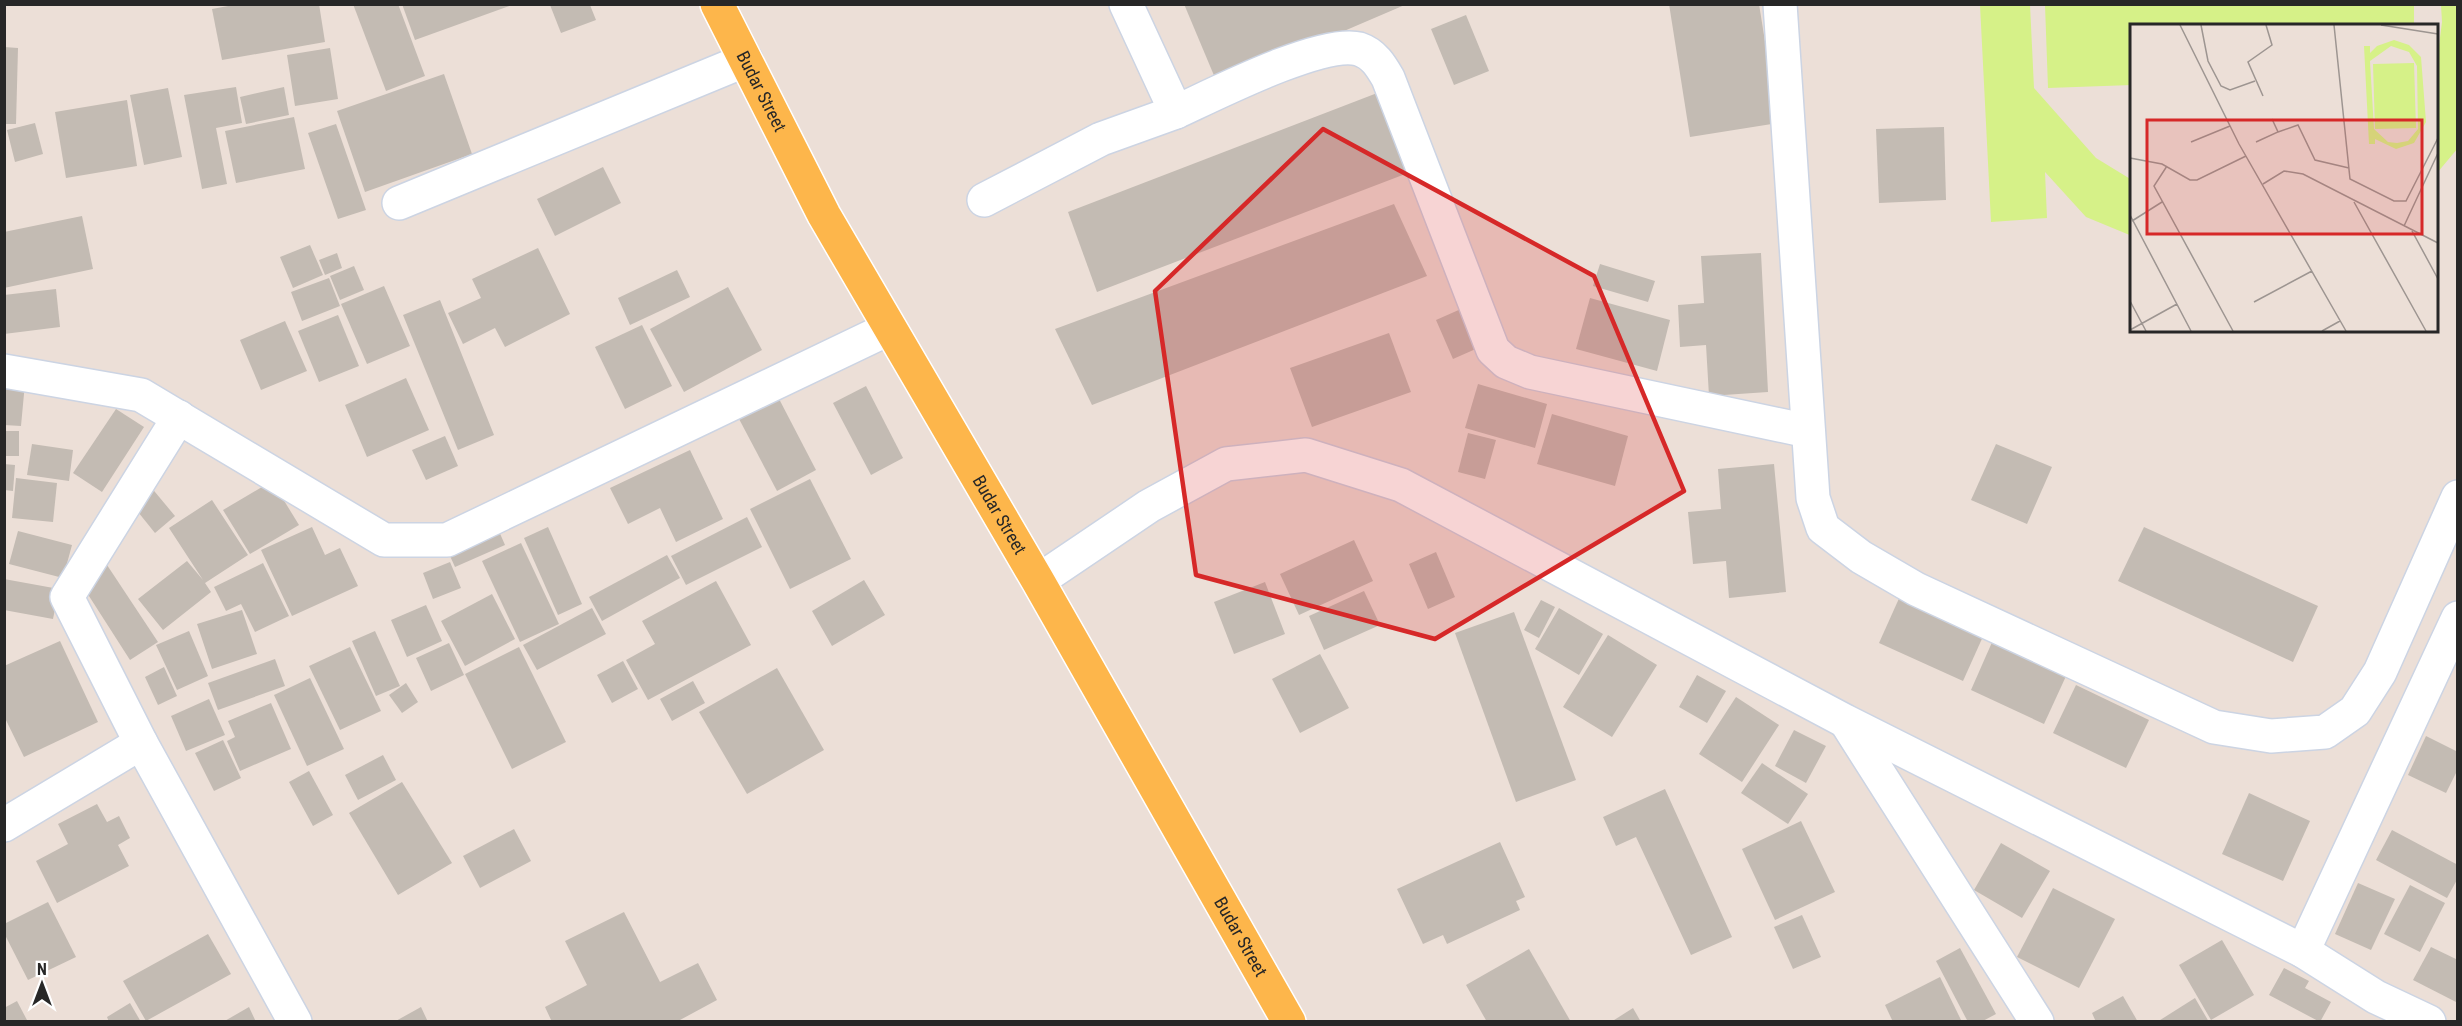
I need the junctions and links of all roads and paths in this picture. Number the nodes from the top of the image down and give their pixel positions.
1 (717, 4) edge
2 (1126, 4) edge
3 (1780, 4) edge
4 (746, 60) junction
5 (1176, 112) junction
6 (984, 200) dead end
7 (399, 203) dead end
8 (890, 328) junction
9 (4, 371) edge
10 (178, 417) junction
11 (1808, 431) junction
12 (2457, 497) edge
13 (1038, 581) junction
14 (2457, 618) edge
15 (1845, 721) junction
16 (141, 742) junction
17 (4, 825) edge
18 (2303, 951) junction
19 (2382, 1009) edge
20 (295, 1022) edge
21 (1289, 1022) edge
22 (2037, 1022) edge
23 (2429, 1022) edge

1 - 4 main road, Budar Street
2 - 5 street
3 - 11 street
4 - 7 street
4 - 8 main road, Budar Street
5 - 6 street
5 - 11 street
8 - 10 street
8 - 13 main road, Budar Street
9 - 10 street
10 - 16 street
11 - 12 street
13 - 15 street
13 - 21 main road, Budar Street
14 - 18 street
15 - 18 street
15 - 22 street
16 - 17 street
16 - 20 street
18 - 19 street
19 - 23 street

